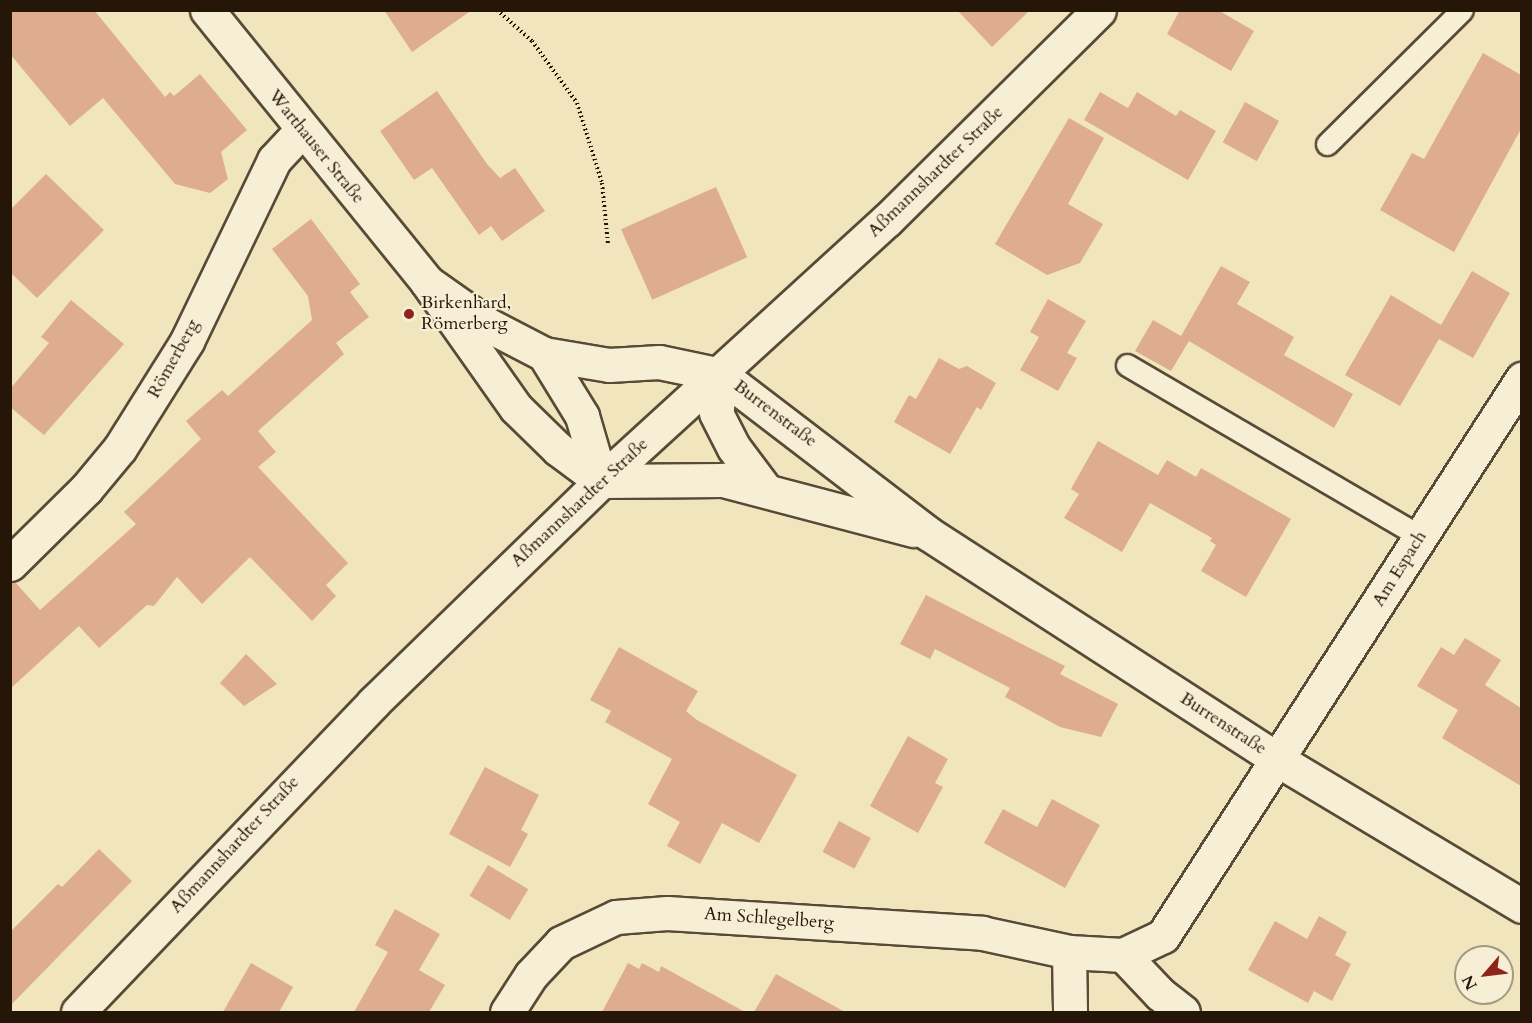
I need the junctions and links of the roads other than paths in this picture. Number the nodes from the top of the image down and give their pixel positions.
1 (207, 10) edge
2 (1099, 10) edge
3 (1462, 10) edge
4 (302, 130) junction
5 (1327, 144) dead end
6 (427, 282) junction
7 (544, 354) junction
8 (1127, 365) dead end
9 (722, 375) junction
10 (1521, 379) edge
11 (601, 481) junction
12 (765, 488) junction
13 (929, 534) junction
14 (1420, 536) junction
15 (10, 564) edge
16 (1278, 760) junction
17 (1521, 906) edge
18 (1069, 952) junction
19 (1123, 955) junction
20 (78, 1012) edge
21 (507, 1012) edge
22 (1070, 1012) edge
23 (1184, 1012) edge

1 - 4 street, Warthauser Straße
2 - 9 street, Aßmannshardter Straße
3 - 5 lane
4 - 6 street, Warthauser Straße
4 - 15 street, Römerberg
6 - 7 street, Warthauser Straße
6 - 11 street, Warthauser Straße
7 - 9 street, Warthauser Straße
7 - 11 street
8 - 14 lane
9 - 11 street, Aßmannshardter Straße
9 - 12 street, Burrenstraße
9 - 13 street, Burrenstraße
10 - 14 street, Am Espach
11 - 12 street, Burrenstraße
11 - 20 street, Aßmannshardter Straße
12 - 13 street, Burrenstraße
13 - 16 street, Burrenstraße
14 - 16 street, Am Espach
16 - 17 street, Burrenstraße
16 - 19 street, Am Schlegelberg
18 - 19 street, Am Schlegelberg
18 - 21 street, Am Schlegelberg
18 - 22 street
19 - 23 street

